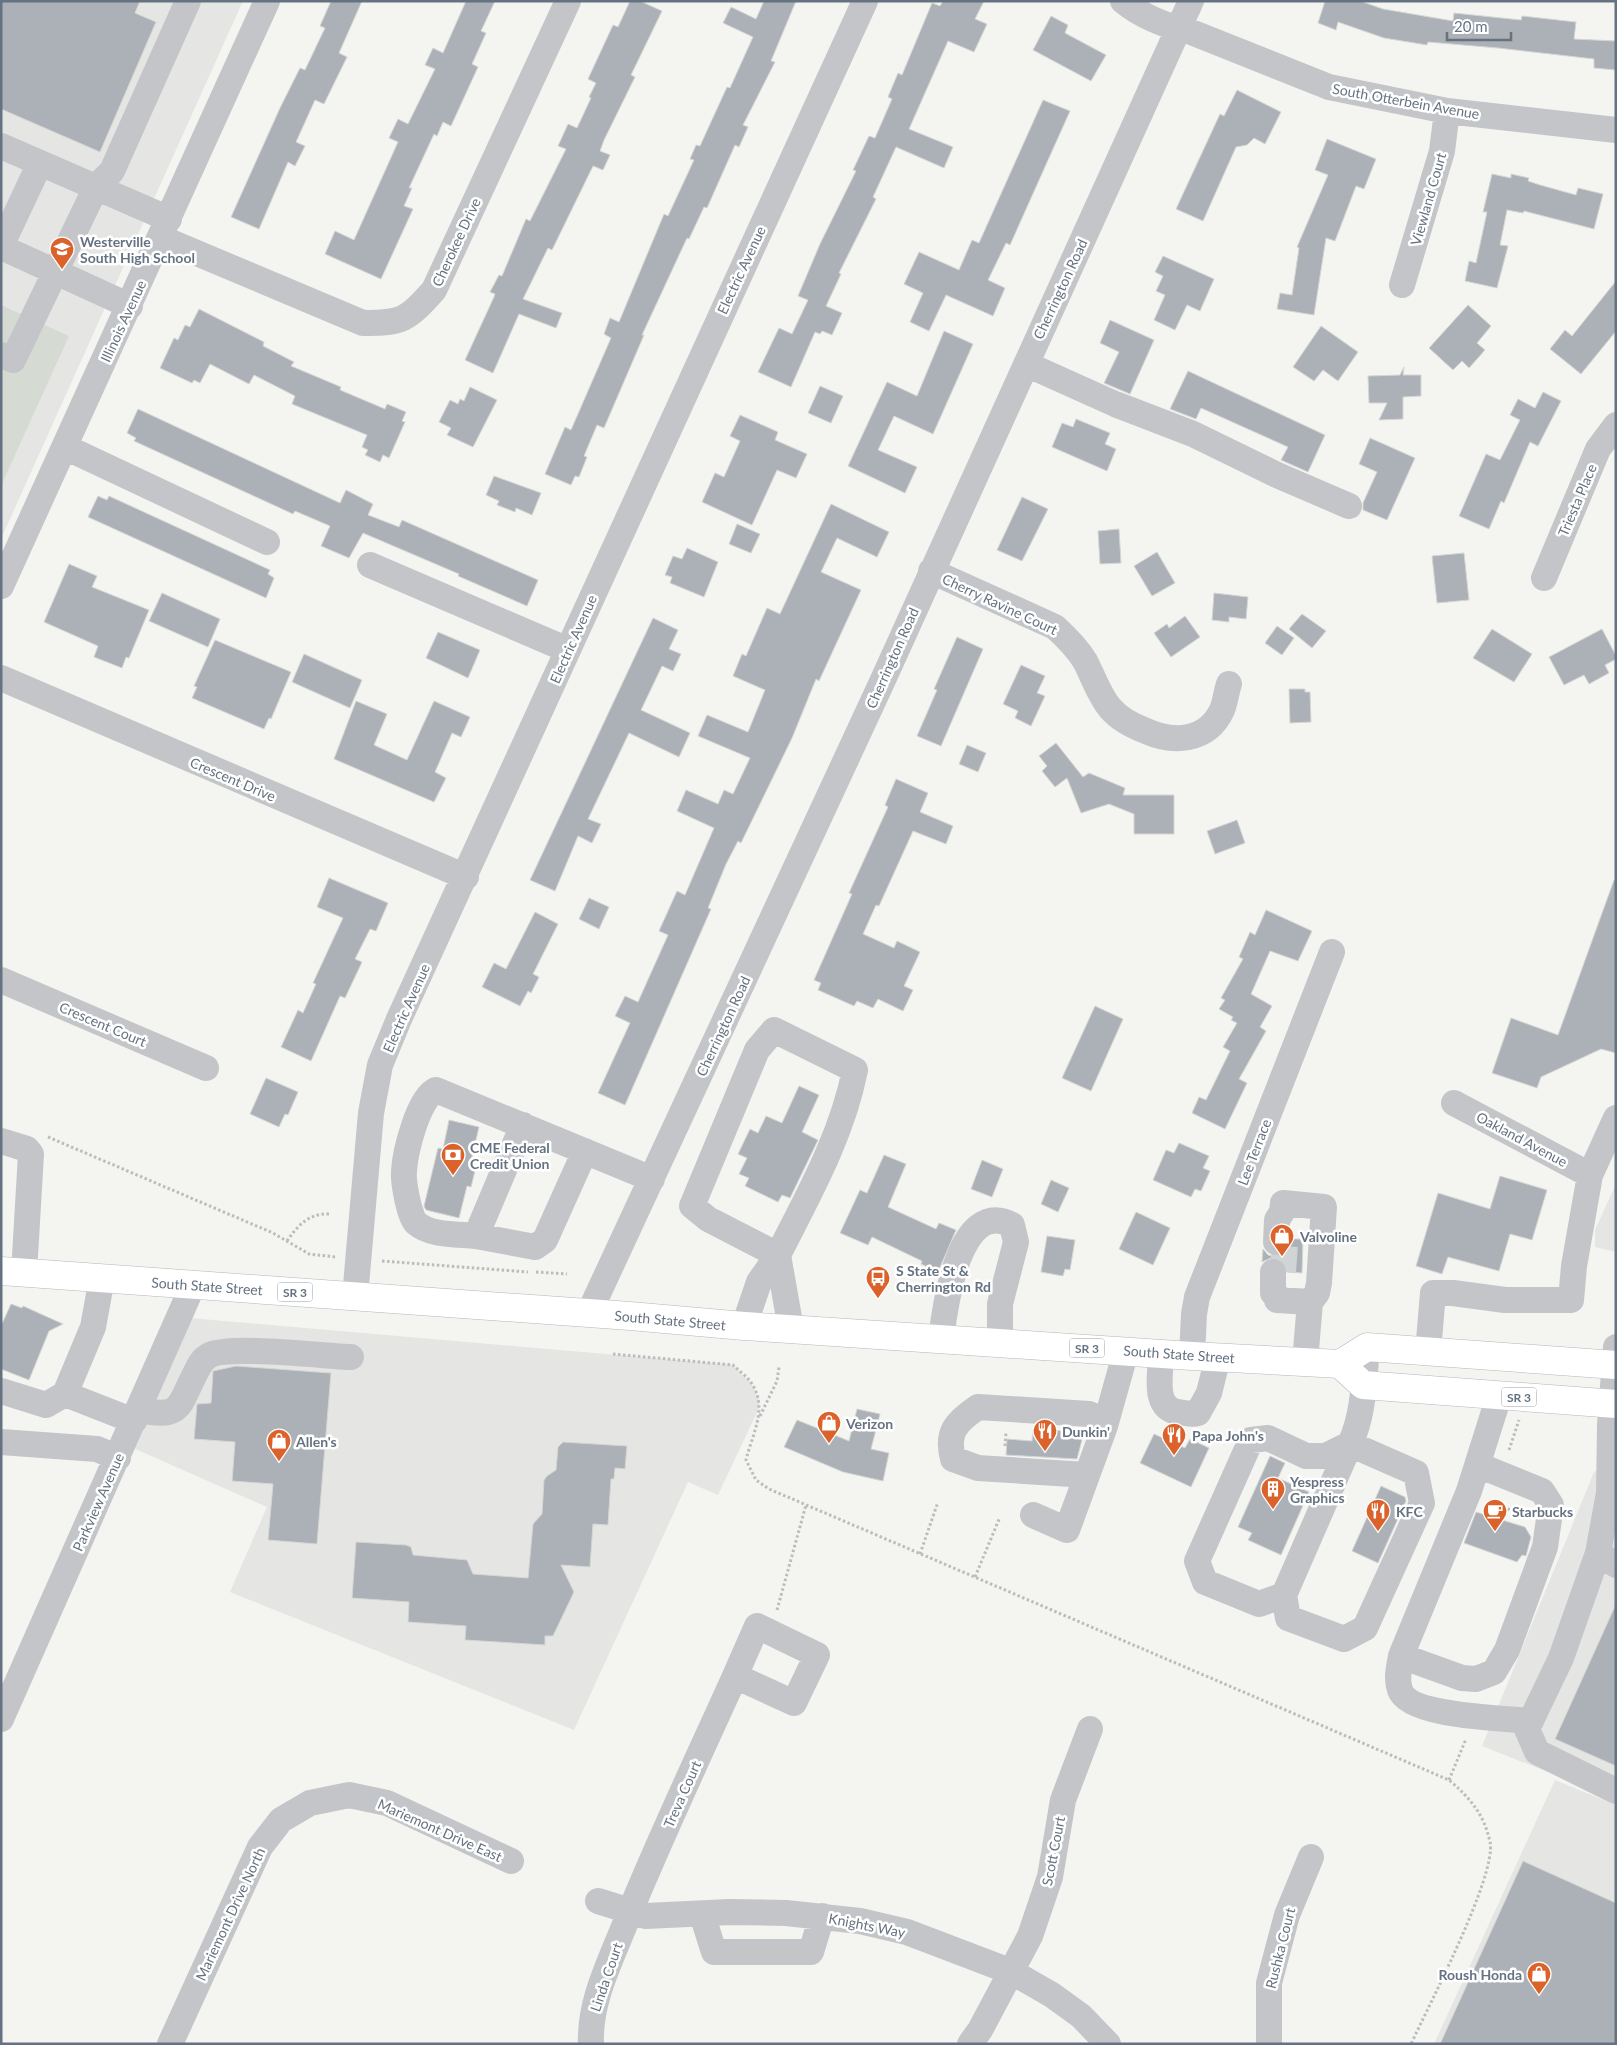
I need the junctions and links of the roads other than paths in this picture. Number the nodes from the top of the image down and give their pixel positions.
1 (188, 1) edge
2 (267, 1) edge
3 (568, 1) edge
4 (865, 1) edge
5 (1123, 1) edge
6 (1191, 1) edge
7 (1179, 29) junction
8 (1447, 111) junction
9 (1616, 130) edge
10 (1, 146) edge
11 (40, 163) junction
12 (96, 187) junction
13 (165, 228) junction
14 (1, 247) edge
15 (54, 272) junction
16 (1402, 286) dead end
17 (130, 306) junction
18 (1, 354) edge
19 (1026, 364) junction
20 (1616, 425) edge
21 (65, 447) junction
22 (1349, 506) dead end
23 (267, 542) dead end
24 (370, 565) dead end
25 (931, 571) junction
26 (1544, 578) dead end
27 (1, 586) edge
28 (568, 650) junction
29 (1, 678) edge
30 (1228, 684) dead end
31 (466, 877) junction
32 (1332, 952) dead end
33 (1, 980) edge
34 (720, 1030) junction
35 (757, 1050) junction
36 (206, 1068) dead end
37 (1454, 1103) dead end
38 (523, 1125) junction
39 (1612, 1134) edge
40 (1, 1141) edge
41 (585, 1151) junction
42 (1590, 1175) junction
43 (652, 1179) junction
44 (476, 1236) junction
45 (1280, 1242) tunnel mouth
46 (778, 1256) junction
47 (8, 1273) edge
48 (102, 1278) junction
49 (1278, 1280) tunnel mouth
50 (193, 1285) junction
51 (356, 1297) junction
52 (1310, 1302) junction
53 (589, 1313) junction
54 (744, 1326) junction
55 (791, 1329) junction
56 (941, 1339) junction
57 (1000, 1342) junction
58 (1367, 1347) junction
59 (1126, 1351) junction
60 (1428, 1352) junction
61 (1161, 1354) junction
62 (1472, 1355) junction
63 (351, 1357) dead end
64 (1206, 1357) junction
65 (1615, 1359) edge
66 (1305, 1362) junction
67 (1340, 1364) junction
68 (1363, 1385) junction
69 (1426, 1389) junction
70 (1, 1391) edge
71 (65, 1394) junction
72 (1499, 1396) junction
73 (1614, 1402) edge
74 (137, 1416) junction
75 (1106, 1421) junction
76 (1, 1442) edge
77 (1350, 1444) junction
78 (118, 1458) junction
79 (1478, 1465) junction
80 (1087, 1474) junction
81 (1612, 1474) edge
82 (1033, 1515) dead end
83 (1607, 1559) edge
84 (1284, 1595) junction
85 (1401, 1656) junction
86 (735, 1676) junction
87 (1, 1719) edge
88 (1531, 1721) junction
89 (1090, 1729) dead end
90 (1616, 1791) edge
91 (310, 1803) joint
92 (1311, 1857) dead end
93 (511, 1861) dead end
94 (598, 1900) dead end
95 (630, 1913) junction
96 (702, 1914) junction
97 (822, 1916) junction
98 (1012, 1972) junction
99 (170, 2044) edge
100 (591, 2044) edge
101 (970, 2044) edge
102 (1108, 2044) edge
103 (1269, 2044) edge

1 - 12 street
2 - 13 street, Illinois Avenue
3 - 13 street, Cherokee Drive
4 - 28 street, Electric Avenue
5 - 7 street, South Otterbein Avenue
6 - 7 street, Cherrington Road
7 - 8 street, South Otterbein Avenue
7 - 19 street, Cherrington Road
8 - 9 street, South Otterbein Avenue
8 - 16 street, Viewland Court
10 - 11 street, Cherokee Drive
11 - 12 street, Cherokee Drive
11 - 14 street
12 - 13 street, Cherokee Drive
12 - 15 street
13 - 17 street, Illinois Avenue
14 - 15 street
15 - 17 street
15 - 18 street
17 - 21 street, Illinois Avenue
19 - 22 street
19 - 25 street, Cherrington Road
20 - 26 street, Triesta Place
21 - 23 street
21 - 27 street, Illinois Avenue
24 - 28 street
25 - 30 street, Cherry Ravine Court
25 - 34 street, Cherrington Road
28 - 31 street, Electric Avenue
29 - 31 street, Crescent Drive
31 - 51 street, Electric Avenue
32 - 64 street, Lee Terrace
33 - 36 street, Crescent Court
34 - 35 street
34 - 43 street, Cherrington Road
35 - 46 street
35 - 46 street
37 - 42 street, Oakland Avenue
38 - 41 street
38 - 44 street
38 - 44 street
39 - 42 street
40 - 47 street
41 - 43 street
41 - 44 street
42 - 60 street
43 - 53 street, Cherrington Road
45 - 52 street
46 - 54 street
46 - 55 street
47 - 48 main road, South State Street / SR 3
48 - 50 main road, South State Street / SR 3
48 - 71 street
49 - 52 street
50 - 51 main road, South State Street / SR 3
50 - 74 street, Parkview Avenue
51 - 53 main road, South State Street / SR 3
52 - 66 street
53 - 54 main road, South State Street / SR 3
54 - 55 main road, South State Street / SR 3
55 - 56 main road, South State Street / SR 3
56 - 57 main road, South State Street / SR 3
56 - 57 street
57 - 59 main road, South State Street / SR 3
58 - 60 main road
58 - 67 main road
58 - 68 street
59 - 61 main road, South State Street / SR 3
59 - 75 street
60 - 62 main road
61 - 64 main road, South State Street / SR 3
61 - 64 street, Lee Terrace
62 - 65 main road
62 - 68 main road
63 - 74 street
64 - 66 main road, South State Street / SR 3
65 - 69 main road
65 - 73 street
66 - 67 main road, South State Street / SR 3
67 - 68 main road
68 - 69 main road, SR 3
68 - 77 street
69 - 72 main road, SR 3
70 - 71 street
71 - 74 street
72 - 73 main road, SR 3
72 - 79 street
73 - 81 street
74 - 78 street, Parkview Avenue
75 - 80 street
75 - 80 street
76 - 78 street
77 - 84 street
77 - 84 street
77 - 84 street
78 - 87 street, Parkview Avenue
79 - 85 street
79 - 85 street
80 - 82 street
81 - 83 street
83 - 88 street
85 - 88 street
86 - 86 street, Treva Court
86 - 95 street, Treva Court
88 - 90 street
89 - 98 street, Scott Court
91 - 93 street, Mariemont Drive East
91 - 99 street, Mariemont Drive North
92 - 103 street, Rushka Court
94 - 95 street, Knights Way
95 - 96 street, Knights Way
95 - 100 street, Linda Court
96 - 97 street, Knights Way
96 - 97 street
97 - 98 street, Knights Way
98 - 101 street, Scott Court
98 - 102 street, Knights Way

